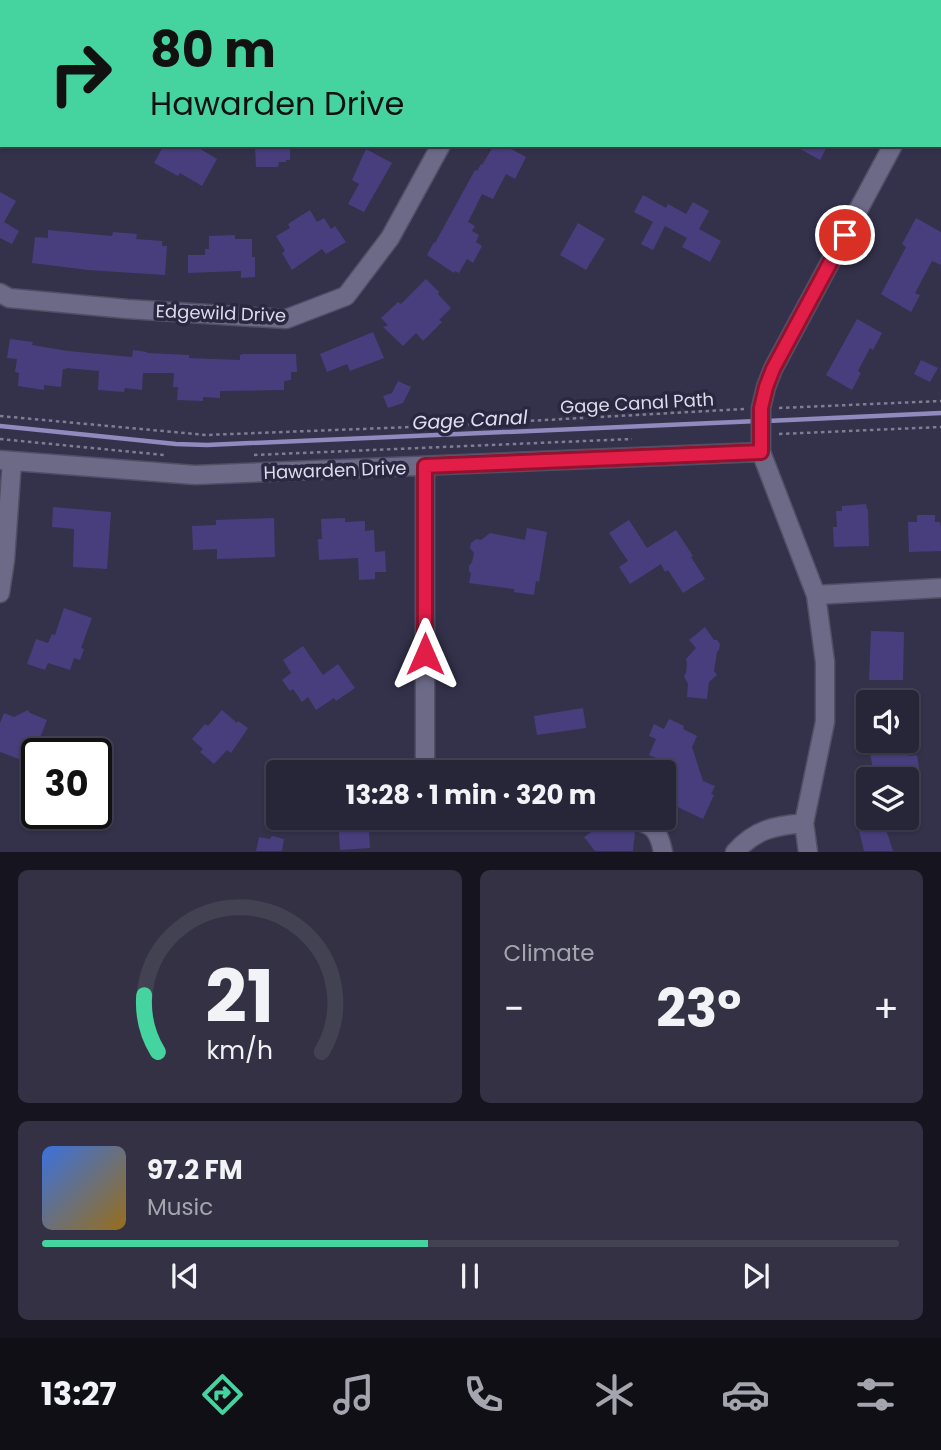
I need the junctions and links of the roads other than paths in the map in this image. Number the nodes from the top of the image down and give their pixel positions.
1 (440, 147) edge
2 (892, 147) edge
3 (0, 293) edge
4 (761, 443) junction
5 (6, 460) edge
6 (425, 466) junction
7 (941, 588) edge
8 (0, 593) edge
9 (816, 595) junction
10 (425, 760) edge
11 (804, 823) junction
12 (656, 830) edge
13 (663, 852) edge
14 (735, 852) edge
15 (808, 852) edge

1 - 3 street, Edgewild Drive
2 - 4 street
4 - 6 street, Hawarden Drive
4 - 9 street
5 - 6 street, Hawarden Drive
5 - 8 street
6 - 10 street
7 - 9 street
9 - 11 street
11 - 14 street
11 - 15 street
12 - 13 street

